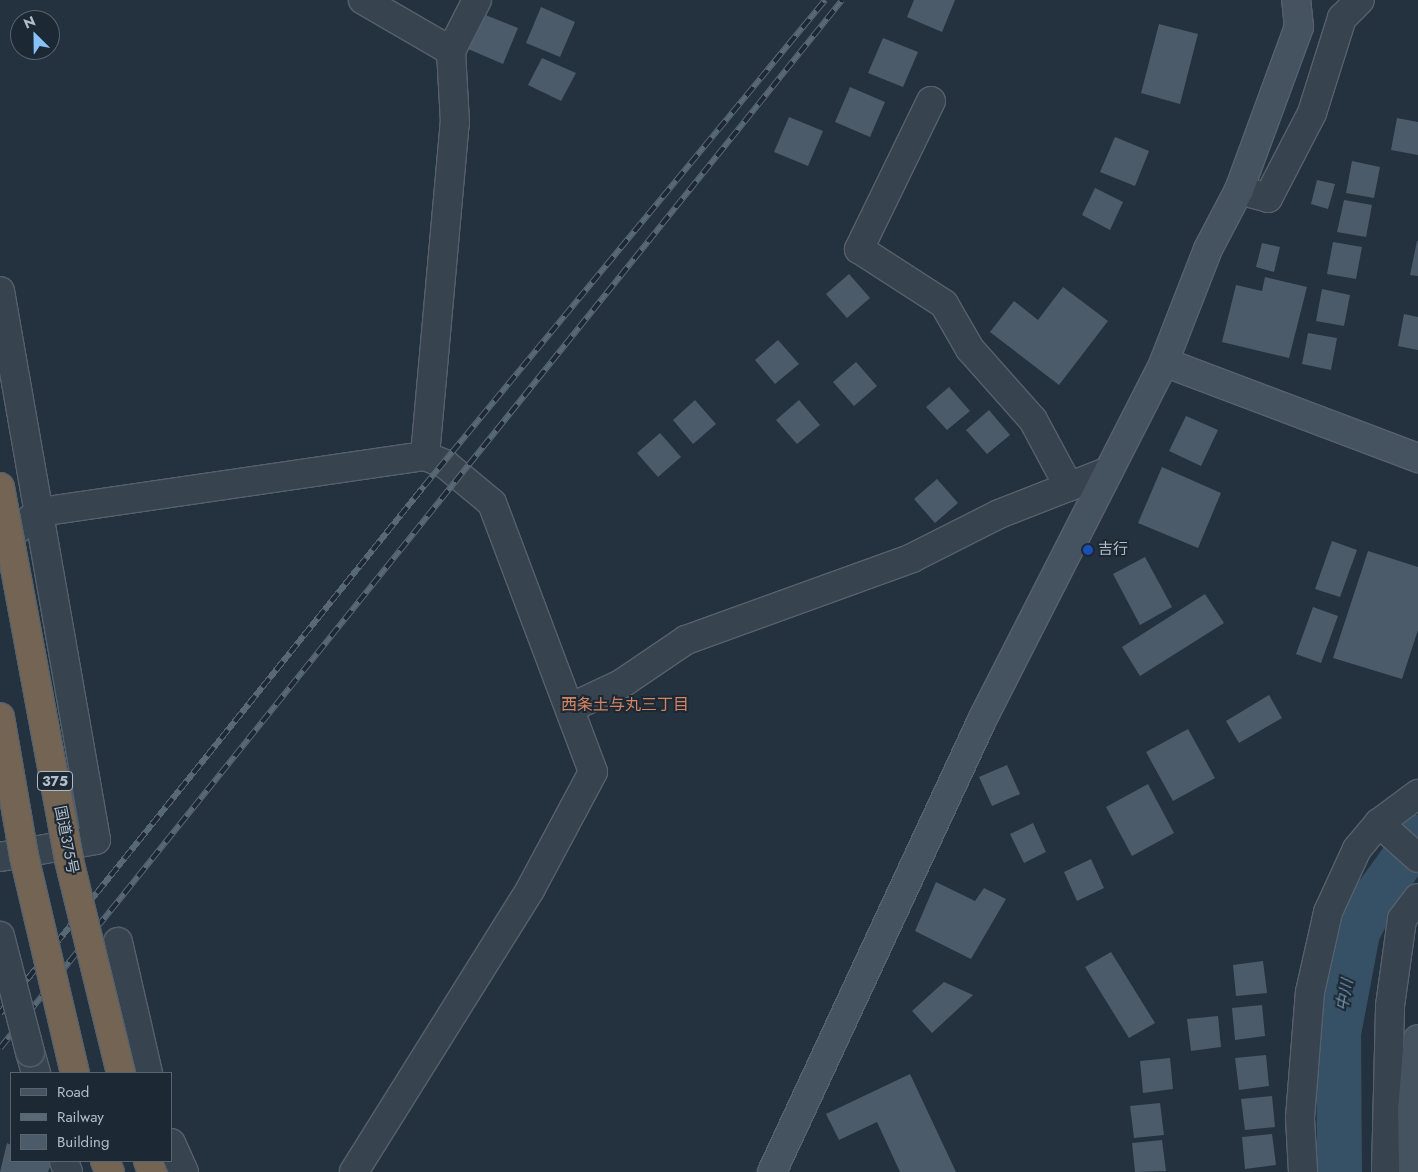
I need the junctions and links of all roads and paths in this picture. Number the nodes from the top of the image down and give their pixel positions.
1 (363, 0) edge
2 (477, 0) edge
3 (1296, 0) edge
4 (1348, 6) edge
5 (451, 51) junction
6 (931, 101) dead end
7 (1239, 190) junction
8 (0, 291) edge
9 (1164, 362) junction
10 (425, 456) junction
11 (1418, 458) edge
12 (1109, 472) junction
13 (0, 487) edge
14 (1069, 487) junction
15 (40, 512) junction
16 (0, 542) edge
17 (570, 708) junction
18 (0, 717) edge
19 (1418, 794) edge
20 (1383, 826) junction
21 (0, 857) edge
22 (1418, 858) edge
23 (1418, 898) edge
24 (0, 936) edge
25 (118, 942) dead end
26 (1418, 1039) edge
27 (33, 1062) edge
28 (75, 1072) edge
29 (121, 1072) edge
30 (148, 1072) edge
31 (1415, 1111) edge
32 (172, 1144) edge
33 (184, 1172) edge
34 (354, 1172) edge
35 (772, 1172) edge
36 (1303, 1172) edge
37 (1386, 1172) edge
38 (1413, 1172) edge

1 - 5 street
2 - 5 street
3 - 7 street
4 - 7 street
5 - 10 street
6 - 14 street
7 - 9 street
8 - 15 street
9 - 11 street
9 - 12 street
10 - 15 street
10 - 17 street
12 - 14 street
12 - 35 street
13 - 29 highway, 国道375号 / 375, bridge
14 - 17 street
15 - 16 street
15 - 21 street
17 - 34 street
18 - 28 highway, bridge
19 - 20 street
20 - 22 street
20 - 36 street
23 - 37 street
24 - 27 street, bridge
25 - 30 street
26 - 31 street
31 - 38 street
32 - 33 street

